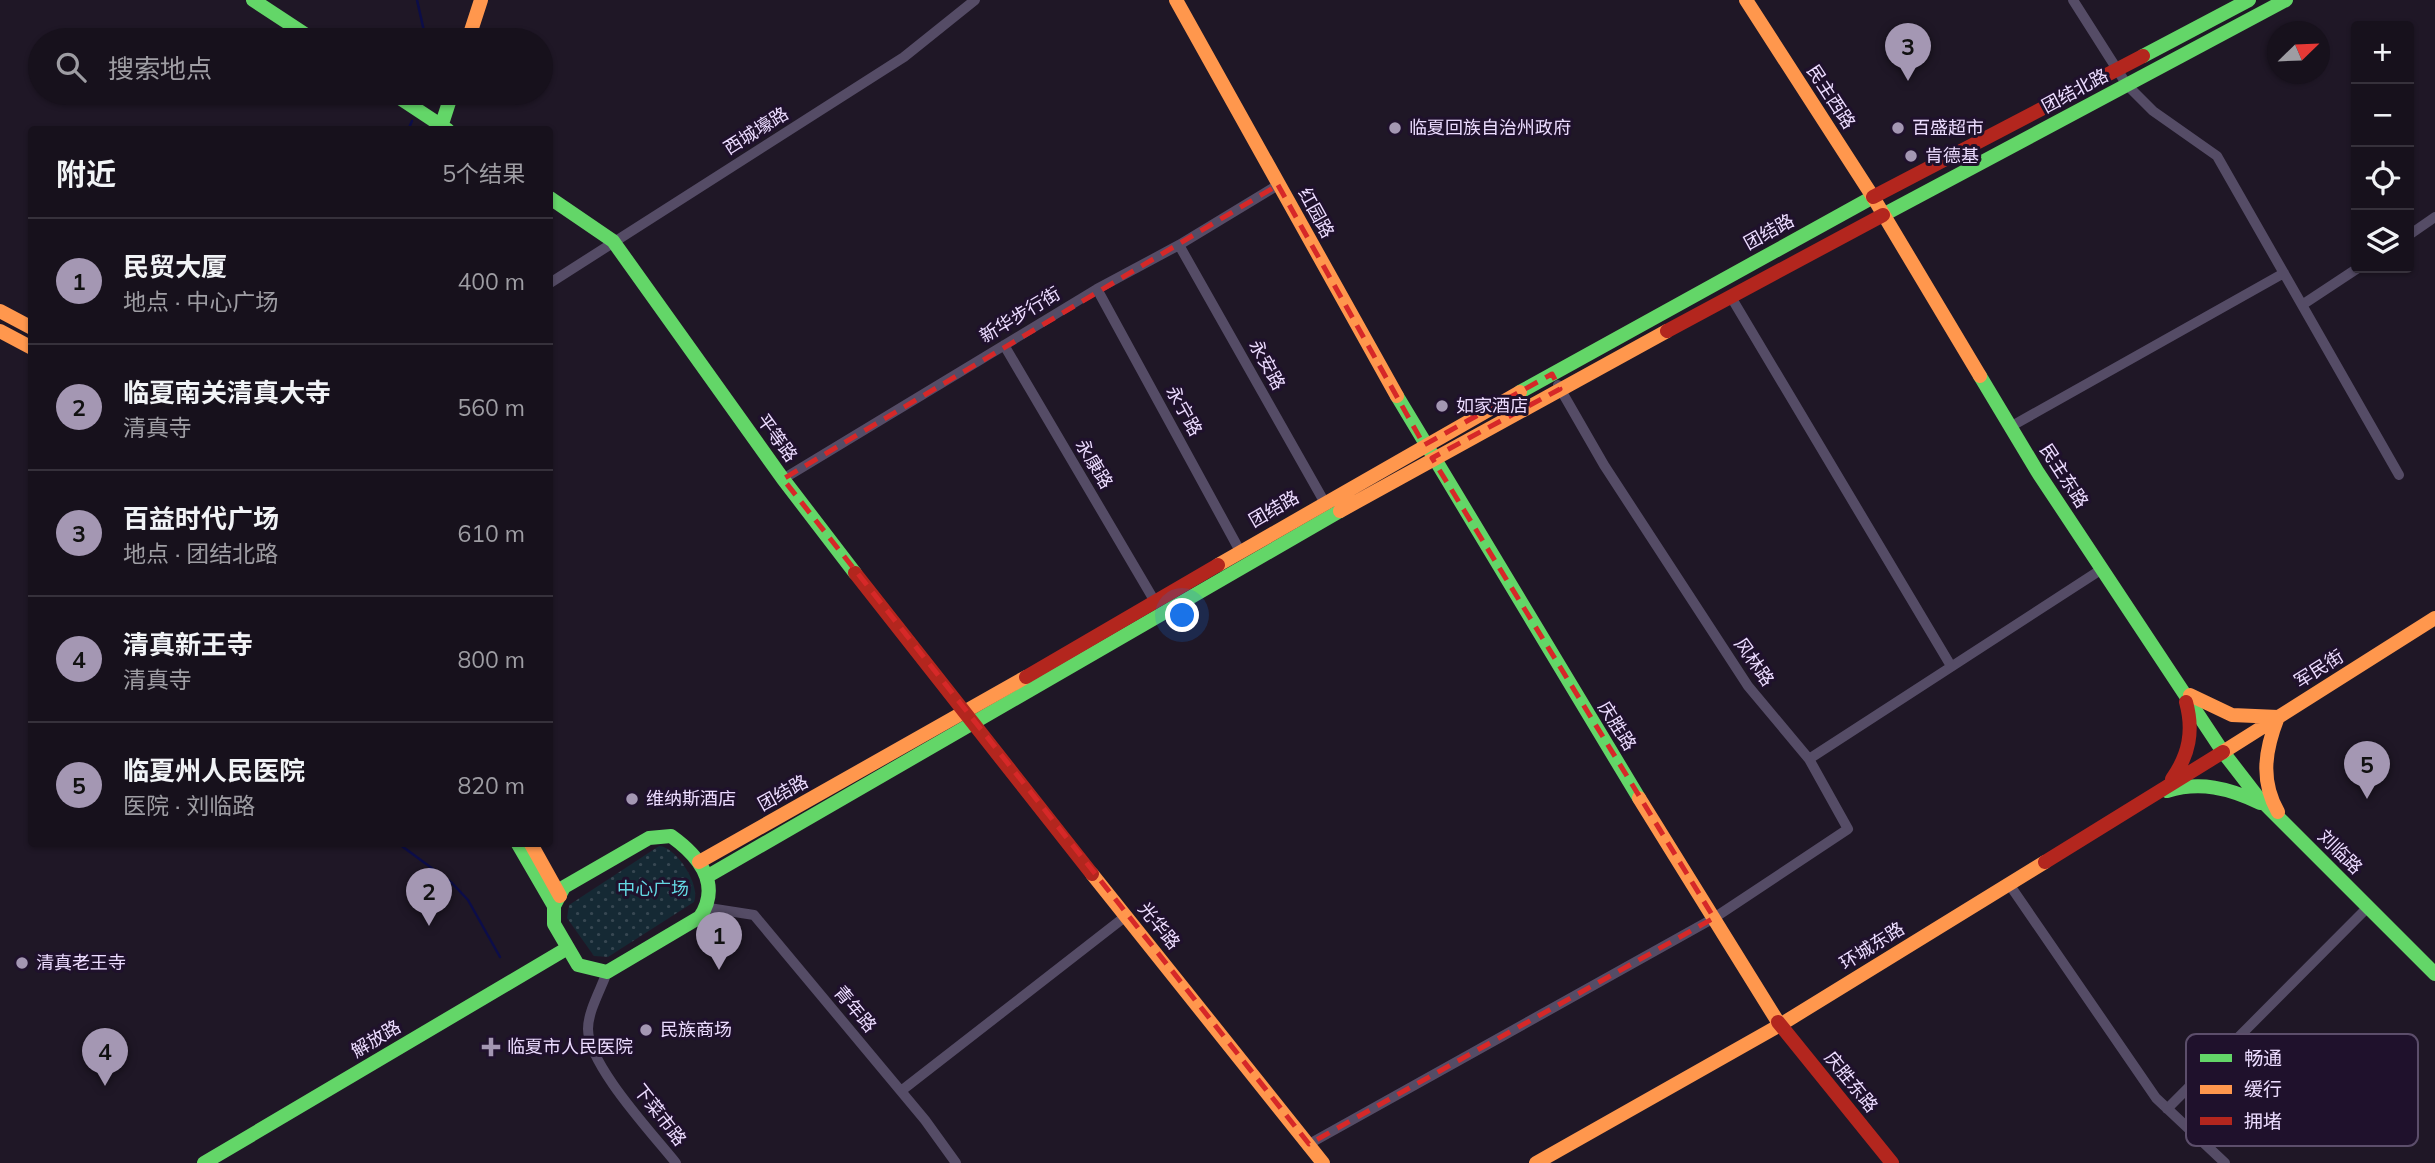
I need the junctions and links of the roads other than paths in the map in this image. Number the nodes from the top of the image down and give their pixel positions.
1 (253, 0) edge
2 (481, 0) edge
3 (975, 0) edge
4 (1176, 0) edge
5 (1746, 0) edge
6 (2073, 0) edge
7 (2249, 0) edge
8 (2286, 0) edge
9 (296, 28) edge
10 (472, 28) edge
11 (2117, 69) junction
12 (2127, 85) junction
13 (409, 105) edge
14 (449, 105) edge
15 (440, 126) edge
16 (444, 126) edge
17 (1278, 185) junction
18 (1872, 197) junction
19 (553, 200) edge
20 (1883, 215) junction
21 (2435, 218) edge
22 (2414, 232) edge
23 (613, 241) junction
24 (1179, 245) junction
25 (2284, 273) junction
26 (2351, 273) edge
27 (553, 281) edge
28 (1097, 289) junction
29 (1731, 297) junction
30 (2302, 305) junction
31 (0, 311) edge
32 (28, 326) edge
33 (0, 331) edge
34 (1004, 345) junction
35 (28, 346) edge
36 (1552, 374) junction
37 (1560, 389) junction
38 (2010, 427) junction
39 (1424, 445) junction
40 (1432, 458) junction
41 (2399, 475) dead end
42 (783, 479) junction
43 (1325, 503) junction
44 (1240, 551) junction
45 (2102, 569) junction
46 (1154, 600) junction
47 (2435, 618) edge
48 (1951, 666) junction
49 (2182, 690) junction
50 (2278, 717) junction
51 (968, 718) junction
52 (2223, 752) junction
53 (1809, 758) junction
54 (2145, 800) junction
55 (2287, 826) junction
56 (520, 847) edge
57 (531, 847) edge
58 (699, 862) junction
59 (708, 876) junction
60 (2009, 884) junction
61 (557, 901) junction
62 (2368, 907) junction
63 (709, 908) junction
64 (1126, 916) junction
65 (1714, 918) junction
66 (569, 952) junction
67 (607, 972) junction
68 (2435, 974) edge
69 (1780, 1026) junction
70 (2242, 1034) edge
71 (2186, 1090) edge
72 (901, 1091) junction
73 (2167, 1109) junction
74 (2186, 1127) edge
75 (1309, 1144) junction
76 (2207, 1146) edge
77 (204, 1163) edge
78 (225, 1163) edge
79 (676, 1163) edge
80 (956, 1163) edge
81 (1322, 1163) edge
82 (1536, 1163) edge
83 (1892, 1163) edge
84 (2225, 1163) edge

1 - 9 main road
2 - 10 main road
3 - 23 street, 西城壕路
4 - 17 main road, 红园路
5 - 18 main road, 民主西路
6 - 11 street
7 - 11 main road, 团结北路
8 - 12 main road, 团结北路
11 - 12 street
11 - 18 main road, 团结北路
12 - 20 main road, 团结北路
12 - 25 street
13 - 15 main road
14 - 16 main road
17 - 24 street, 新华步行街
17 - 39 main road, 红园路
18 - 20 main road, 民主西路
18 - 36 main road, 团结路
19 - 23 main road, 平等路
20 - 29 main road, 团结路
20 - 38 main road, 民主东路
21 - 22 street
23 - 27 street, 西城壕路
23 - 42 main road, 平等路
24 - 28 street, 新华步行街
24 - 43 street, 永安路
25 - 30 street
25 - 38 street
26 - 30 street
28 - 34 street, 新华步行街
28 - 44 street, 永宁路
29 - 37 main road, 团结路
29 - 48 street
30 - 41 street
31 - 32 main road
33 - 35 main road
34 - 42 street, 新华步行街
34 - 46 street, 永康路
36 - 37 street, 风林路
36 - 39 main road, 团结路
37 - 40 main road, 团结路
37 - 53 street, 风林路
38 - 45 main road, 民主东路
39 - 40 main road, 庆胜路
39 - 43 main road, 团结路
40 - 51 main road, 团结路
40 - 65 main road, 庆胜路
42 - 51 main road, 平等路
43 - 44 main road, 团结路
44 - 46 main road, 团结路
45 - 48 street
45 - 49 main road, 民主东路
46 - 51 main road, 团结路
47 - 50 main road, 军民街
48 - 53 street
49 - 50 main road
49 - 52 main road, 民主东路
49 - 54 main road
50 - 52 main road, 军民街
50 - 55 main road
51 - 58 main road, 团结路
51 - 59 main road, 团结路
51 - 64 main road, 光华路
52 - 54 main road, 环城东路
52 - 55 main road, 刘临路
53 - 65 street, 风林路
54 - 55 main road
54 - 60 main road, 环城东路
55 - 62 main road, 刘临路
56 - 61 main road
57 - 61 main road
58 - 59 main road
58 - 61 main road
59 - 63 main road
60 - 69 main road, 环城东路
60 - 73 street
61 - 66 main road
62 - 68 main road, 刘临路
62 - 70 street
63 - 67 main road
63 - 72 street, 青年路
64 - 72 street
64 - 75 main road, 光华路
65 - 69 main road, 庆胜路
65 - 75 street
66 - 67 main road
66 - 77 main road, 解放路
66 - 78 main road, 解放路
67 - 79 street, 下菜市路
69 - 82 main road, 环城东路
69 - 83 main road, 庆胜东路
71 - 73 street
72 - 80 street, 青年路
73 - 74 street
75 - 81 main road, 光华路
76 - 84 street

